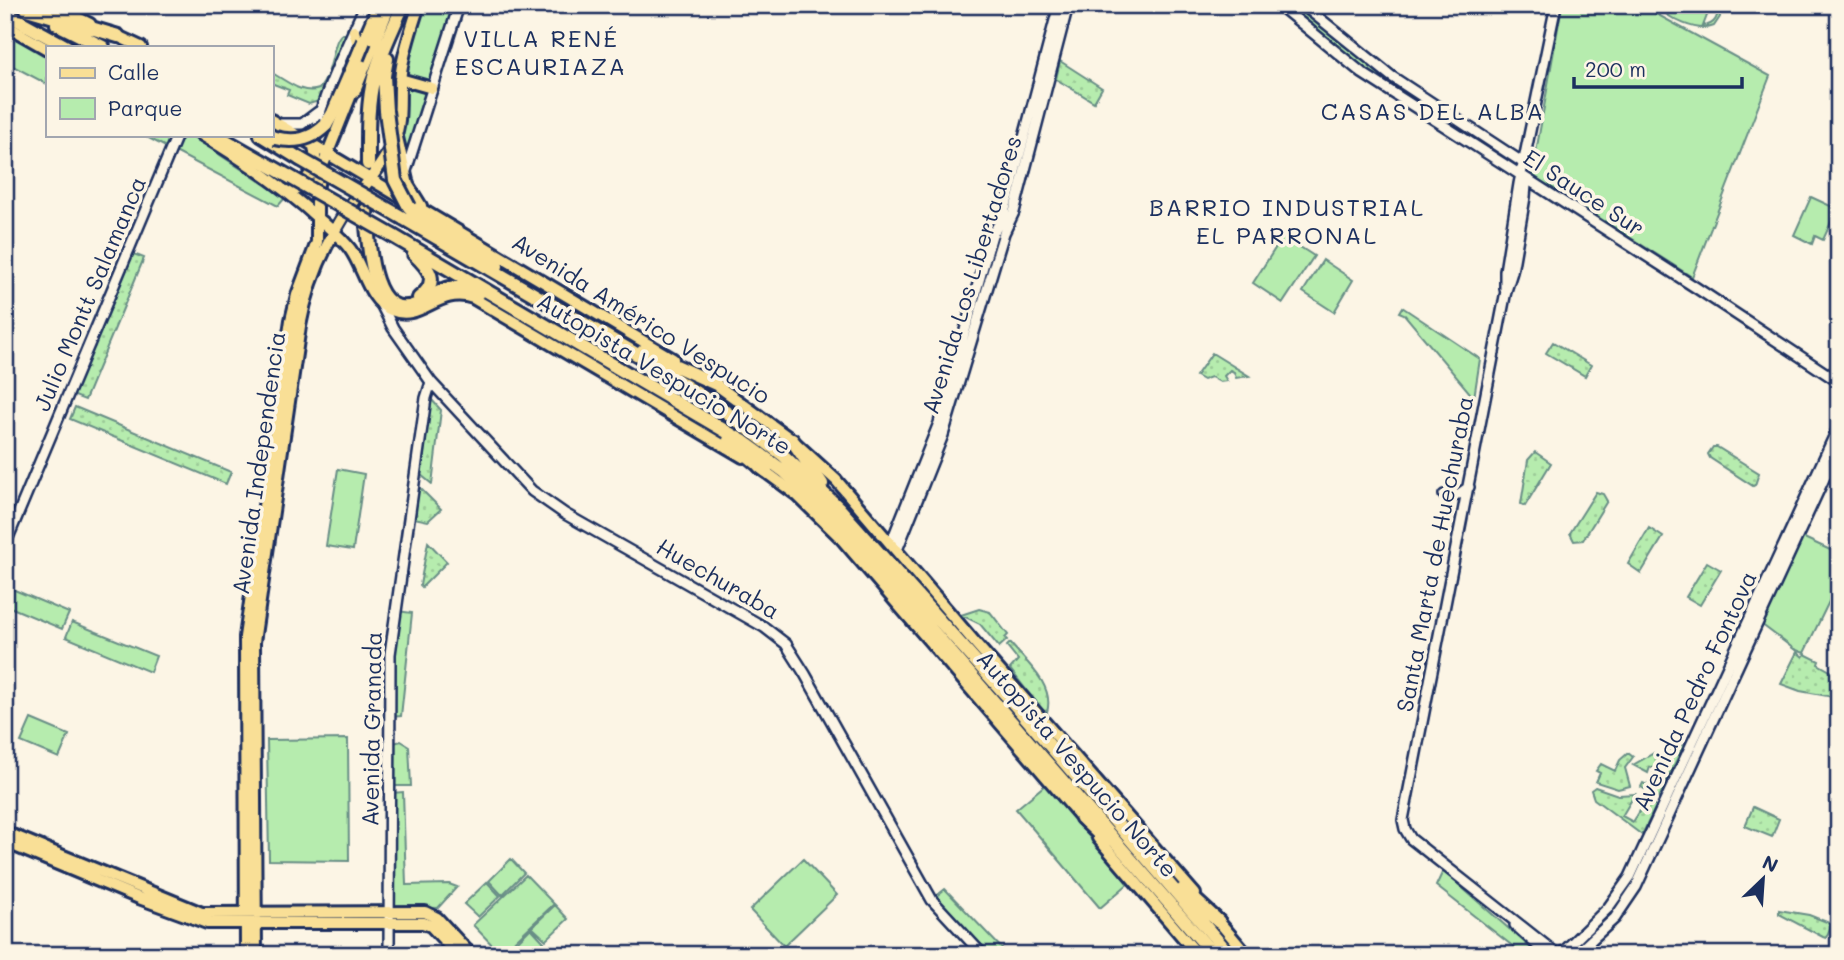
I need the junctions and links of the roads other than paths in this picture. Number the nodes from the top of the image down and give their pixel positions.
1 (52, 5) edge
2 (365, 5) edge
3 (379, 5) edge
4 (389, 5) edge
5 (396, 5) edge
6 (405, 5) edge
7 (419, 5) edge
8 (459, 5) edge
9 (1059, 5) edge
10 (1068, 5) edge
11 (1279, 5) edge
12 (1303, 5) edge
13 (1556, 5) edge
14 (23, 7) edge
15 (5, 13) edge
16 (5, 25) edge
17 (354, 31) junction
18 (118, 36) junction
19 (65, 46) edge
20 (101, 46) edge
21 (139, 46) edge
22 (46, 48) edge
23 (400, 79) junction
24 (432, 88) junction
25 (354, 91) junction
26 (1417, 94) junction
27 (1410, 104) junction
28 (323, 105) junction
29 (274, 122) edge
30 (397, 134) junction
31 (177, 136) edge
32 (204, 136) edge
33 (218, 136) edge
34 (263, 136) edge
35 (271, 136) edge
36 (321, 151) junction
37 (1525, 164) junction
38 (405, 173) junction
39 (1522, 176) junction
40 (369, 180) junction
41 (384, 188) junction
42 (287, 191) junction
43 (425, 211) junction
44 (406, 213) junction
45 (317, 217) junction
46 (342, 219) junction
47 (334, 232) junction
48 (394, 237) junction
49 (504, 301) junction
50 (380, 303) junction
51 (404, 313) junction
52 (393, 328) junction
53 (594, 330) junction
54 (431, 382) junction
55 (1839, 382) edge
56 (716, 384) junction
57 (708, 422) junction
58 (1839, 426) edge
59 (792, 440) junction
60 (1839, 446) edge
61 (766, 471) junction
62 (1469, 487) junction
63 (1444, 495) dead end
64 (838, 507) junction
65 (5, 545) edge
66 (894, 547) junction
67 (1082, 818) junction
68 (5, 832) edge
69 (5, 842) edge
70 (1149, 859) junction
71 (1153, 883) junction
72 (389, 917) junction
73 (251, 918) junction
74 (1510, 919) junction
75 (1219, 922) junction
76 (1586, 928) junction
77 (1594, 939) junction
78 (246, 955) edge
79 (256, 955) edge
80 (389, 955) edge
81 (458, 955) edge
82 (471, 955) edge
83 (983, 955) edge
84 (1198, 955) edge
85 (1214, 955) edge
86 (1230, 955) edge
87 (1247, 955) edge
88 (1548, 955) edge
89 (1559, 955) edge
90 (1575, 955) edge

1 - 18 main road
2 - 17 street
3 - 35 highway, bridge
4 - 25 highway
5 - 6 highway
6 - 44 highway, bridge
7 - 23 main road, Avenida Independencia
8 - 24 street
9 - 66 street, Avenida Los Libertadores
10 - 66 street, Avenida Los Libertadores
11 - 27 street, El Sauce Sur
12 - 26 street
13 - 37 street, Santa Marta de Huechuraba
14 - 18 highway
14 - 20 highway
15 - 19 highway
16 - 22 main road
17 - 25 main road, Avenida Independencia
17 - 28 street
18 - 21 main road
23 - 24 main road
23 - 30 main road, Avenida Independencia
24 - 38 street
25 - 36 main road, Avenida Independencia
26 - 27 street
26 - 37 street
27 - 39 street, El Sauce Sur
28 - 29 street
28 - 36 street
29 - 36 main road, Avenida Américo Vespucio
30 - 38 main road
30 - 40 main road, Avenida Independencia
31 - 65 street, Julio Montt Salamanca
32 - 42 main road
33 - 48 highway, Autopista Vespucio Norte, bridge
34 - 44 highway, Autopista Vespucio Norte, bridge
36 - 40 main road, Avenida Américo Vespucio
36 - 42 main road
36 - 45 main road, Avenida Independencia
37 - 39 street, Santa Marta de Huechuraba
38 - 41 street
38 - 43 main road
39 - 55 street, El Sauce Sur
39 - 62 street, Santa Marta de Huechuraba
40 - 41 main road, Avenida Américo Vespucio
40 - 46 main road, Avenida Independencia
41 - 43 main road, Avenida Américo Vespucio
42 - 45 main road
43 - 56 main road, Avenida Américo Vespucio
44 - 53 highway, Autopista Vespucio Norte
45 - 46 main road
45 - 47 main road
45 - 73 main road, Avenida Independencia
46 - 47 main road, Avenida Independencia
47 - 50 main road
47 - 73 main road, Avenida Independencia
48 - 49 highway, Autopista Vespucio Norte
48 - 49 highway
49 - 57 highway, Autopista Vespucio Norte
50 - 51 main road
50 - 52 street, Huechuraba
51 - 52 street
51 - 61 main road
52 - 54 street, Huechuraba
53 - 56 highway
53 - 64 highway, Autopista Vespucio Norte
54 - 72 street, Avenida Granada
54 - 83 street, Huechuraba
56 - 59 main road, Avenida Américo Vespucio
57 - 61 highway
57 - 71 highway, Autopista Vespucio Norte
58 - 76 street, Avenida Pedro Fontova
59 - 64 highway
59 - 66 main road, Avenida Américo Vespucio
60 - 77 street, Avenida Pedro Fontova
61 - 67 main road
62 - 63 street
62 - 74 street, Santa Marta de Huechuraba
64 - 70 highway, Autopista Vespucio Norte
66 - 75 main road, Avenida Américo Vespucio
67 - 71 highway
67 - 84 main road
68 - 73 main road
69 - 73 main road
70 - 75 highway
70 - 86 highway, Autopista Vespucio Norte
71 - 85 highway, Autopista Vespucio Norte
72 - 73 main road
72 - 80 street, Avenida Granada
72 - 81 main road
72 - 82 main road
73 - 78 main road, Avenida Independencia
73 - 79 main road, Avenida Independencia
74 - 88 street
74 - 89 street
75 - 87 main road, Avenida Américo Vespucio
76 - 77 street
76 - 89 street, Avenida Pedro Fontova
77 - 90 street, Avenida Pedro Fontova

